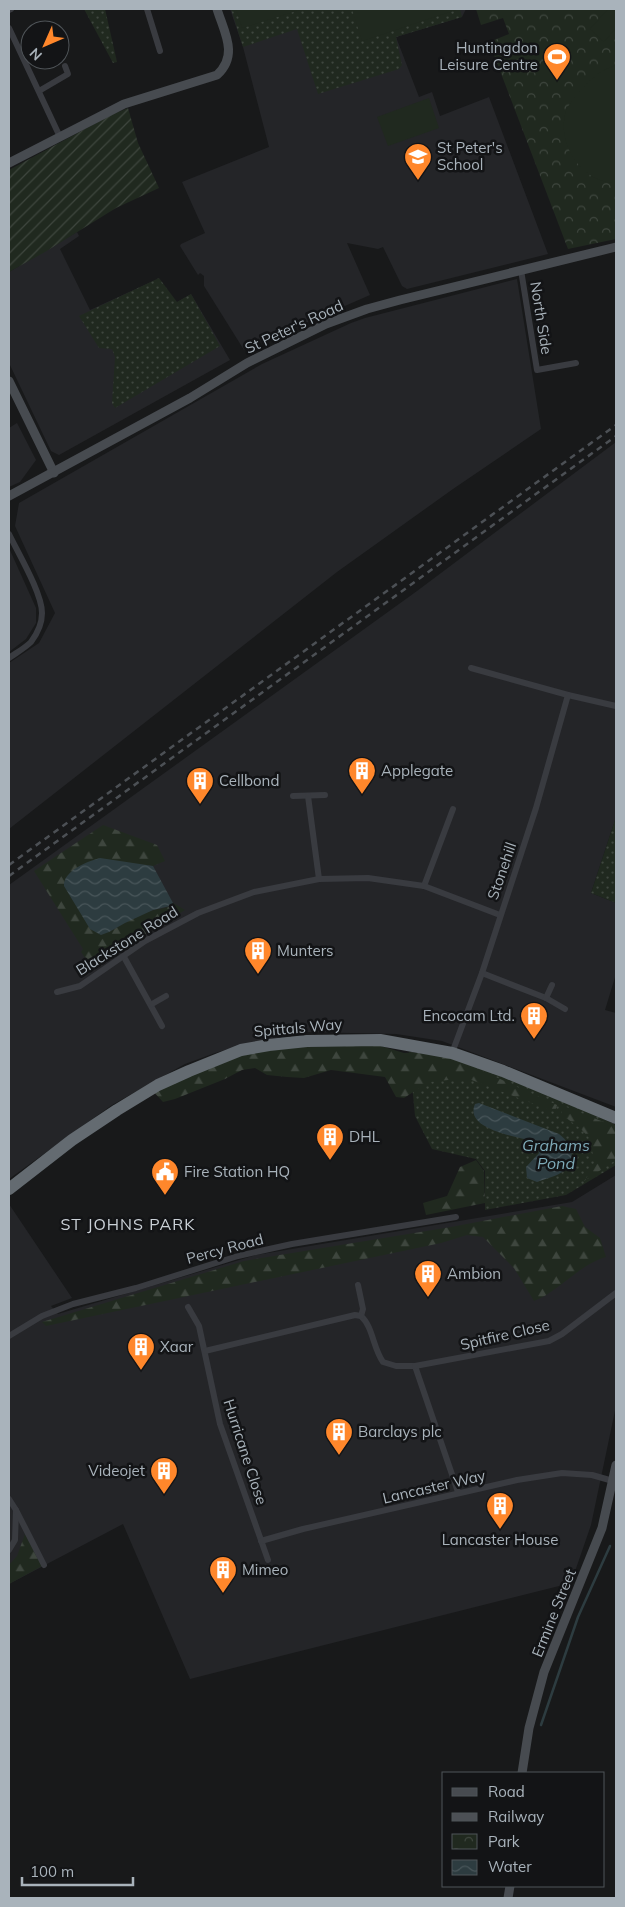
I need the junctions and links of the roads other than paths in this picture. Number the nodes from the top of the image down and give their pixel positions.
1 (147, 9) edge
2 (217, 9) edge
3 (9, 28) edge
4 (160, 51) dead end
5 (66, 70) edge
6 (39, 90) junction
7 (60, 137) junction
8 (9, 163) edge
9 (616, 247) edge
10 (521, 270) junction
11 (576, 363) dead end
12 (9, 381) edge
13 (54, 473) junction
14 (9, 496) edge
15 (9, 534) edge
16 (9, 658) edge
17 (471, 668) dead end
18 (568, 695) junction
19 (616, 706) edge
20 (325, 795) dead end
21 (293, 796) dead end
22 (308, 796) junction
23 (453, 809) dead end
24 (319, 879) junction
25 (424, 886) junction
26 (500, 915) junction
27 (124, 957) junction
28 (482, 973) junction
29 (552, 985) dead end
30 (57, 992) dead end
31 (166, 996) dead end
32 (546, 998) junction
33 (152, 1004) junction
34 (565, 1009) dead end
35 (162, 1026) dead end
36 (452, 1053) junction
37 (616, 1118) edge
38 (9, 1189) edge
39 (456, 1217) dead end
40 (358, 1285) dead end
41 (616, 1293) edge
42 (188, 1307) dead end
43 (361, 1316) junction
44 (9, 1336) edge
45 (205, 1351) junction
46 (415, 1366) junction
47 (616, 1466) edge
48 (613, 1481) junction
49 (458, 1492) junction
50 (9, 1499) edge
51 (16, 1510) junction
52 (261, 1541) junction
53 (9, 1550) edge
54 (268, 1560) dead end
55 (44, 1565) dead end
56 (522, 1772) edge

1 - 4 street
2 - 7 street
3 - 6 street
5 - 6 street
6 - 7 street
7 - 8 street
9 - 10 street, St Peter's Road
10 - 11 street, North Side
10 - 13 street, St Peter's Road
12 - 13 street
13 - 14 street, St Peter's Road
15 - 16 street
17 - 18 street
18 - 19 street
18 - 26 street, Stonehill
20 - 22 street
21 - 22 street
22 - 24 street
23 - 25 street
24 - 25 street, Blackstone Road
24 - 27 street, Blackstone Road
25 - 26 street, Blackstone Road
26 - 28 street, Stonehill
27 - 30 street, Blackstone Road
27 - 33 street
28 - 32 street
28 - 36 street, Stonehill
29 - 32 street
31 - 33 street
32 - 34 street
33 - 35 street
36 - 37 highway, Spittals Way
36 - 38 highway, Spittals Way
39 - 44 street, Percy Road
40 - 43 street, Spitfire Close
41 - 46 street, Spitfire Close
42 - 45 street, Hurricane Close
43 - 45 street
43 - 46 street, Spitfire Close
45 - 52 street, Hurricane Close
46 - 49 street
47 - 48 street, Ermine Street
48 - 49 street, Lancaster Way
48 - 56 street, Ermine Street
49 - 52 street, Lancaster Way
50 - 51 street
51 - 53 street
51 - 55 street
52 - 54 street, Hurricane Close

